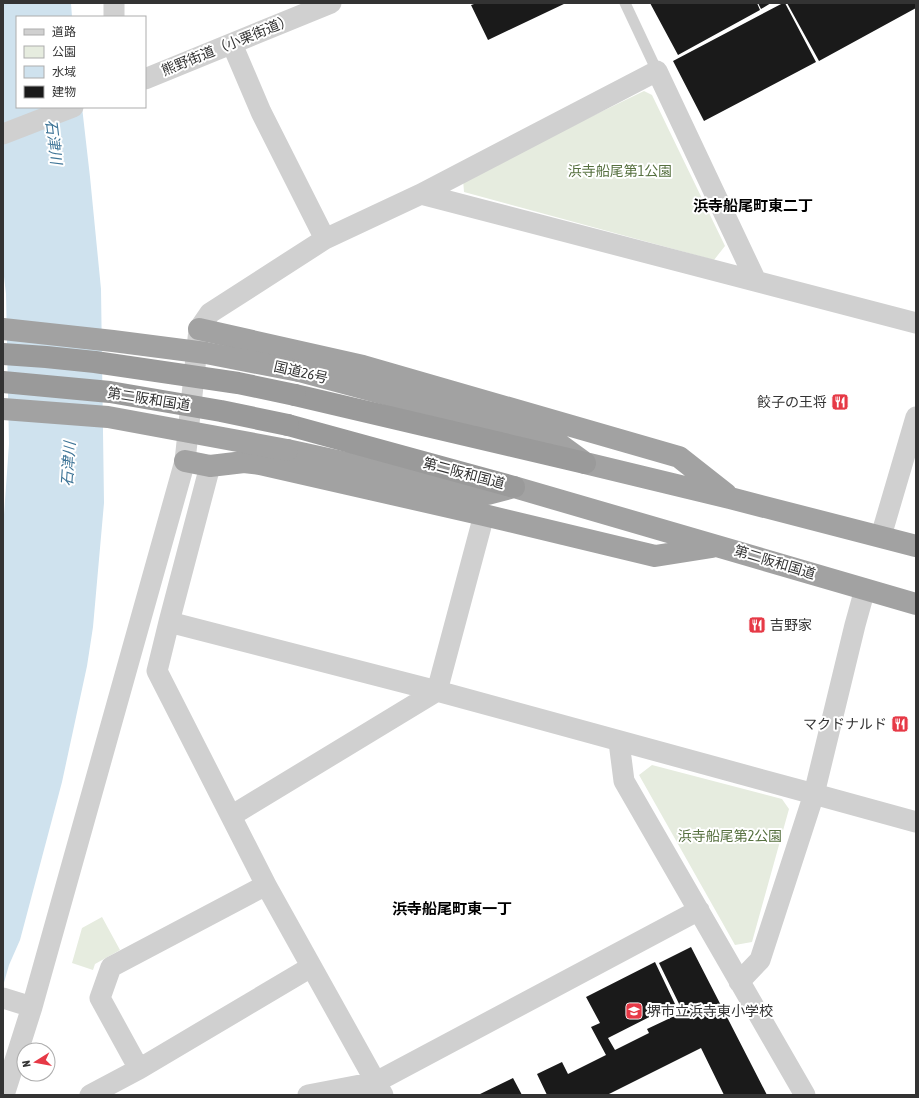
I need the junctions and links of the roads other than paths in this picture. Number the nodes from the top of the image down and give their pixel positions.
1 (114, 3) edge
2 (331, 3) edge
3 (626, 3) edge
4 (114, 16) edge
5 (232, 44) junction
6 (657, 71) junction
7 (146, 79) edge
8 (70, 108) edge
9 (3, 134) edge
10 (421, 194) junction
11 (325, 239) junction
12 (756, 281) junction
13 (916, 323) edge
14 (199, 329) junction
15 (3, 330) edge
16 (3, 354) edge
17 (3, 382) edge
18 (3, 409) edge
19 (916, 416) edge
20 (185, 461) junction
21 (585, 463) junction
22 (210, 466) junction
23 (514, 487) junction
24 (730, 498) junction
25 (484, 515) junction
26 (881, 536) junction
27 (720, 546) junction
28 (916, 546) edge
29 (865, 589) junction
30 (916, 604) edge
31 (169, 622) junction
32 (437, 691) junction
33 (619, 742) junction
34 (814, 794) junction
35 (231, 816) junction
36 (916, 822) edge
37 (266, 885) junction
38 (699, 910) junction
39 (311, 967) junction
40 (739, 982) junction
41 (3, 998) edge
42 (32, 1007) junction
43 (139, 1069) junction
44 (380, 1089) edge
45 (4, 1095) edge
46 (90, 1095) edge
47 (308, 1095) edge
48 (805, 1095) edge

1 - 4 street
2 - 5 street, 熊野街道（小栗街道）
3 - 6 lane
5 - 7 street, 熊野街道（小栗街道）
5 - 11 street
6 - 10 street
6 - 12 street
8 - 9 street
10 - 11 street
10 - 12 street
11 - 14 street
12 - 13 street
14 - 20 street
14 - 24 highway
15 - 21 highway, 国道26号, bridge
16 - 21 highway, 第二阪和国道, bridge
17 - 23 highway, 第二阪和国道, bridge
18 - 23 highway, bridge
19 - 26 street
20 - 22 highway
20 - 42 street
21 - 24 highway, 第二阪和国道
22 - 25 highway
22 - 31 street
23 - 27 highway, 第二阪和国道
24 - 26 highway, 第二阪和国道
25 - 27 highway
25 - 32 street
26 - 28 highway, 第二阪和国道
27 - 29 highway, 第二阪和国道
29 - 30 highway, 第二阪和国道
29 - 34 street
31 - 32 street
31 - 35 street
32 - 33 street
32 - 35 street
33 - 34 street
33 - 38 street
34 - 36 street
34 - 40 street
35 - 37 street
37 - 39 street
37 - 43 street
38 - 40 street
38 - 44 street
39 - 43 street
39 - 44 street
40 - 48 street
41 - 42 street
42 - 45 street
43 - 46 street
44 - 47 street

